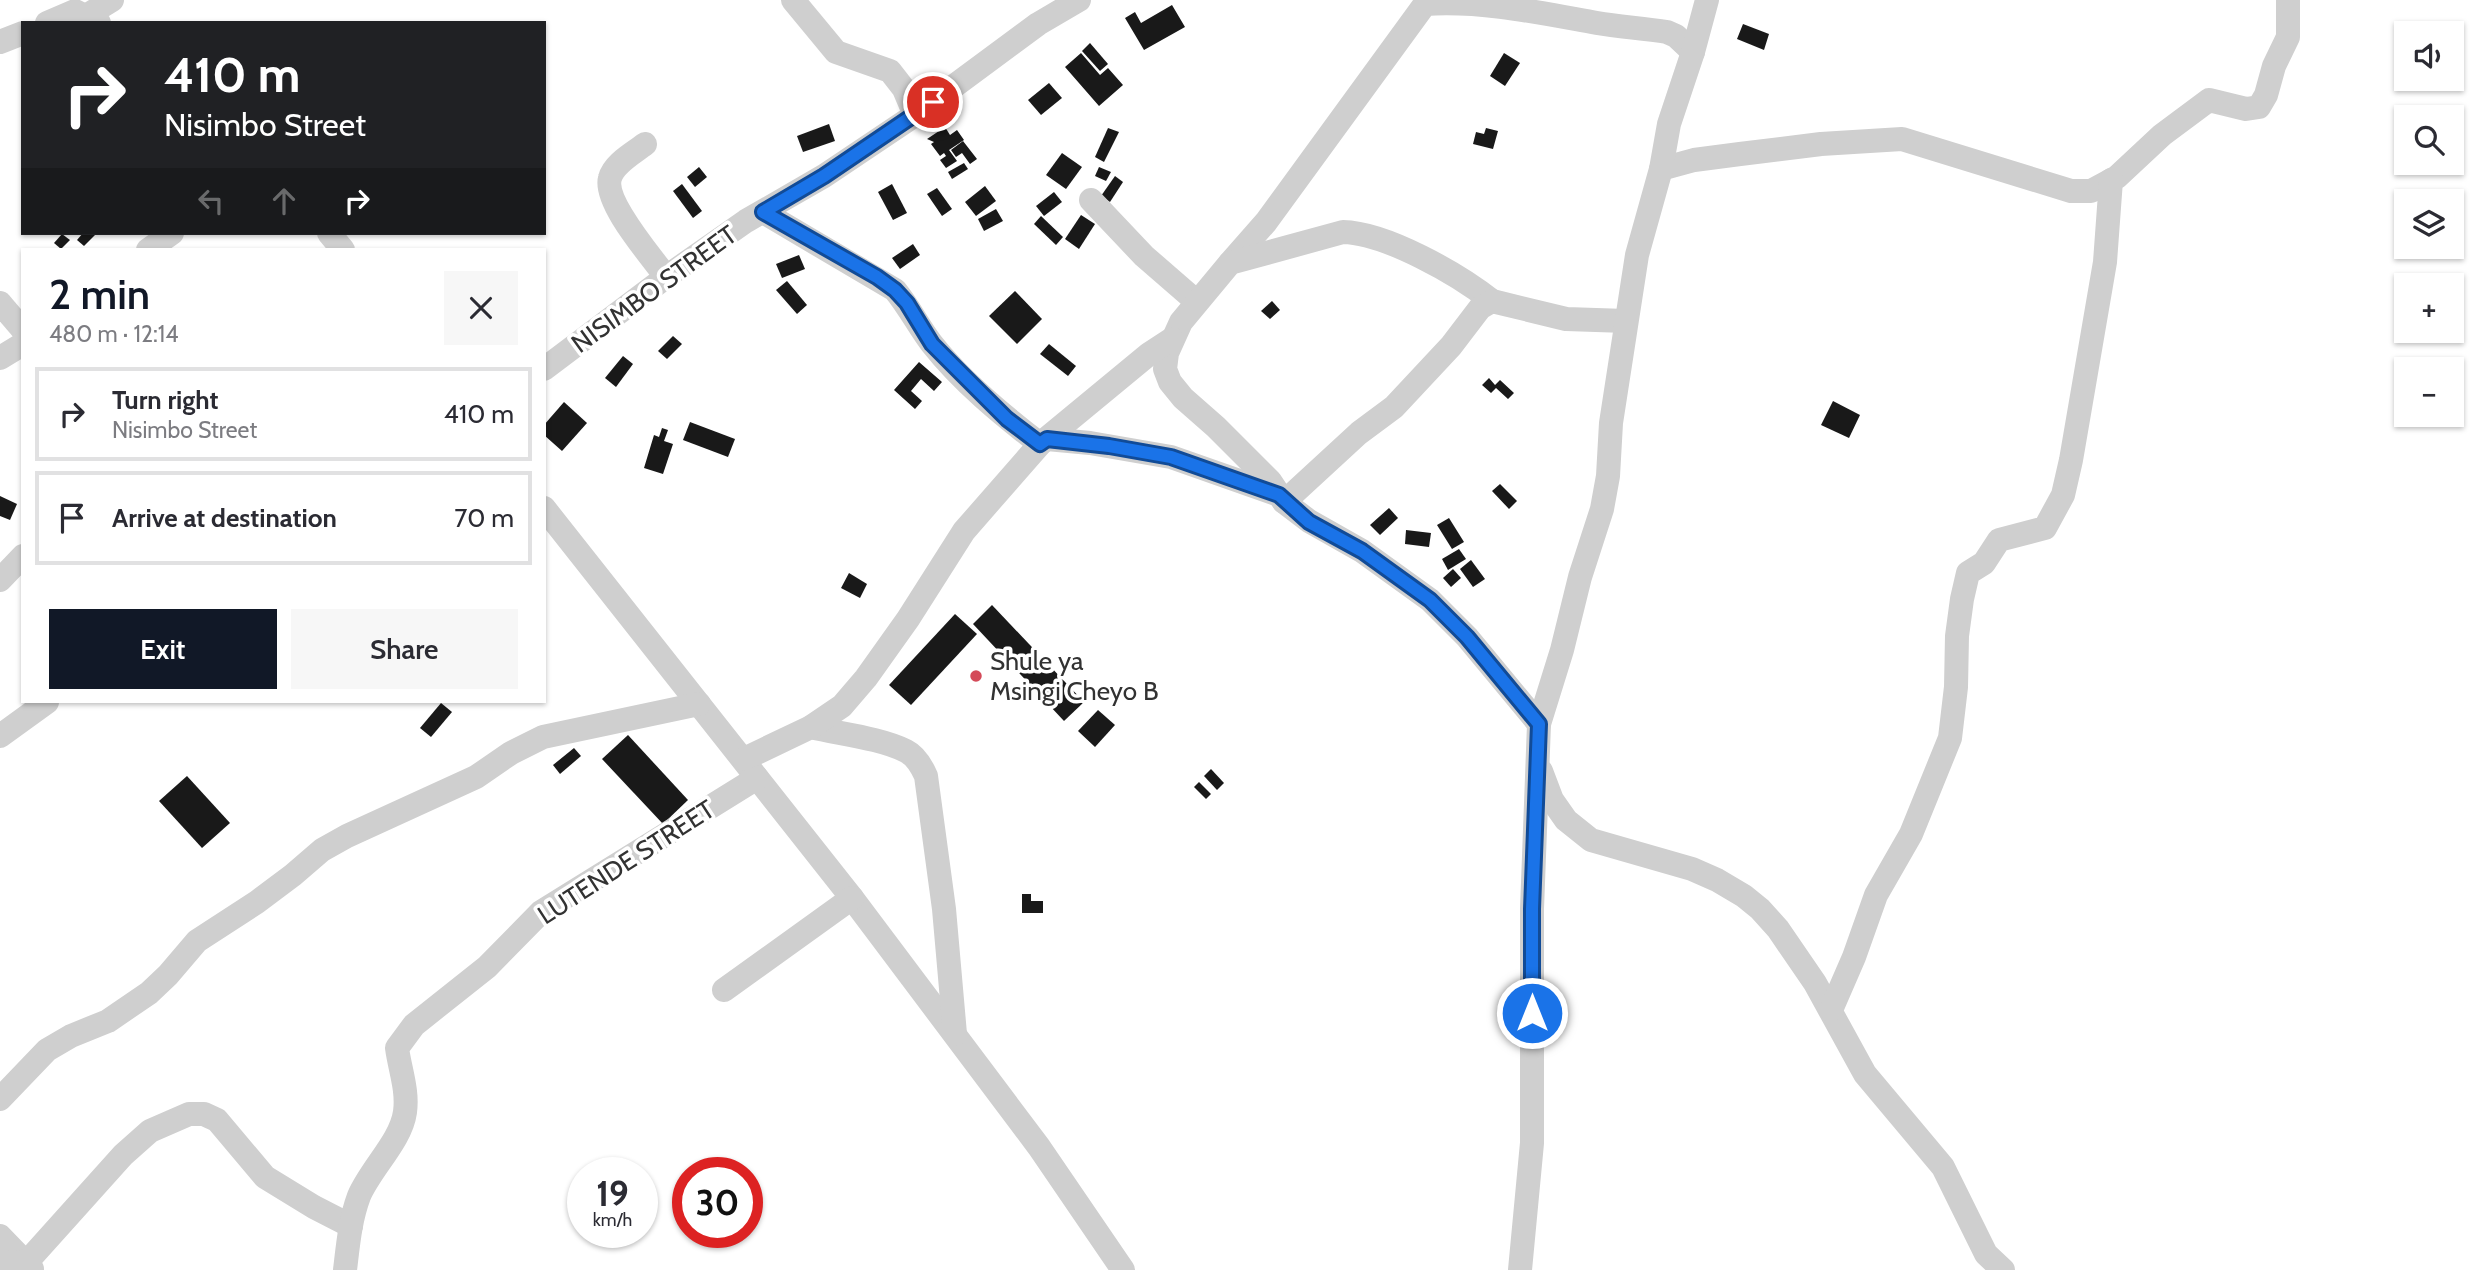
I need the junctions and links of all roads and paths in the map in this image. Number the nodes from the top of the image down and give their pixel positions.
1 (111, 0) edge
2 (793, 0) edge
3 (1079, 0) edge
4 (1707, 0) edge
5 (2288, 0) edge
6 (1425, 2) edge
7 (82, 13) edge
8 (54, 21) edge
9 (21, 34) edge
10 (0, 42) edge
11 (1693, 52) junction
12 (915, 115) junction
13 (645, 144) dead end
14 (1661, 169) junction
15 (2111, 180) junction
16 (1091, 200) dead end
17 (763, 212) junction
18 (169, 235) edge
19 (151, 248) edge
20 (1230, 262) junction
21 (666, 276) junction
22 (1492, 301) junction
23 (1197, 302) junction
24 (0, 303) edge
25 (1626, 321) junction
26 (21, 328) edge
27 (1172, 339) junction
28 (21, 345) edge
29 (0, 358) edge
30 (546, 367) edge
31 (1043, 442) junction
32 (1282, 498) junction
33 (546, 511) edge
34 (21, 558) edge
35 (0, 580) edge
36 (46, 703) edge
37 (699, 704) junction
38 (1539, 724) junction
39 (811, 727) junction
40 (0, 736) edge
41 (1538, 764) junction
42 (750, 769) junction
43 (852, 898) junction
44 (724, 990) dead end
45 (1830, 1010) junction
46 (955, 1036) junction
47 (0, 1099) edge
48 (351, 1226) junction
49 (0, 1236) edge
50 (0, 1262) edge
51 (29, 1266) edge
52 (345, 1270) edge
53 (1124, 1270) edge
54 (1520, 1270) edge
55 (2003, 1270) edge

1 - 7 street
2 - 12 street
3 - 12 street, NISIMBO STREET
4 - 11 street
5 - 15 street
6 - 11 street
6 - 20 street
7 - 8 street
9 - 10 street
11 - 14 street
12 - 17 street, NISIMBO STREET
13 - 21 street
14 - 15 street
14 - 25 street
15 - 45 street
16 - 23 street
17 - 21 street, NISIMBO STREET
17 - 31 street
18 - 19 street
20 - 22 street
20 - 23 street
21 - 30 street, NISIMBO STREET
22 - 25 street
22 - 32 street
23 - 27 street
24 - 26 street
25 - 38 street
27 - 31 street, LUTENDE STREET
27 - 32 street
28 - 29 street
31 - 32 street
31 - 39 street, LUTENDE STREET
32 - 38 street
33 - 37 street
34 - 35 street
36 - 40 street
37 - 42 street
37 - 47 street
38 - 41 street
39 - 42 street, LUTENDE STREET
39 - 46 street
41 - 45 street
41 - 54 street
42 - 43 street
42 - 48 street, LUTENDE STREET
43 - 44 street
43 - 46 street
45 - 55 street
46 - 53 street
48 - 51 street
48 - 52 street, LUTENDE STREET
49 - 51 street
50 - 51 street

